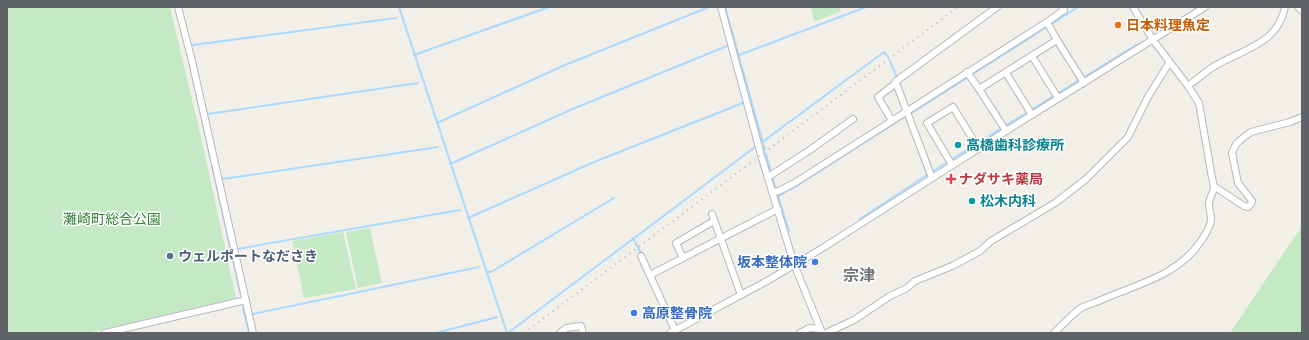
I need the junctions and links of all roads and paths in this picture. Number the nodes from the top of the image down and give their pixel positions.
1 (178, 7) edge
2 (721, 7) edge
3 (997, 7) edge
4 (1133, 7) edge
5 (1205, 7) edge
6 (1285, 7) edge
7 (1298, 7) edge
8 (1065, 8) edge
9 (1302, 11) edge
10 (1048, 24) junction
11 (1057, 40) junction
12 (1152, 40) junction
13 (1032, 56) junction
14 (1169, 62) junction
15 (1006, 73) junction
16 (893, 75) dead end
17 (969, 75) junction
18 (1082, 80) junction
19 (897, 82) junction
20 (1188, 86) junction
21 (979, 89) junction
22 (1056, 96) junction
23 (908, 110) junction
24 (1030, 112) junction
25 (1302, 118) edge
26 (853, 119) dead end
27 (892, 121) junction
28 (1004, 129) junction
29 (976, 145) junction
30 (950, 162) junction
31 (931, 174) junction
32 (771, 175) junction
33 (1215, 187) junction
34 (776, 192) junction
35 (778, 208) junction
36 (712, 214) dead end
37 (714, 221) junction
38 (720, 239) junction
39 (641, 256) dead end
40 (683, 258) junction
41 (794, 264) junction
42 (650, 275) junction
43 (741, 295) junction
44 (246, 300) junction
45 (821, 331) edge
46 (672, 332) edge
47 (105, 333) edge
48 (253, 333) edge
49 (560, 333) edge
50 (584, 333) edge
51 (800, 333) edge
52 (826, 333) edge
53 (1054, 333) edge

1 - 44 street
2 - 32 street
3 - 19 street
4 - 12 street
5 - 12 street
6 - 20 street
7 - 9 street
8 - 10 street
10 - 11 street
10 - 17 street
11 - 13 street
11 - 18 street
12 - 14 street
12 - 18 street
13 - 15 street
13 - 22 street
14 - 20 street
14 - 52 street
15 - 21 street
15 - 24 street
16 - 19 street
17 - 21 street
17 - 23 street
18 - 22 street
19 - 23 street
19 - 27 street
20 - 33 street
21 - 28 street
22 - 24 street
23 - 27 street
23 - 31 street
24 - 28 street
25 - 33 street
26 - 32 street
27 - 34 street
28 - 29 street
29 - 30 street
29 - 30 street
30 - 31 street
31 - 41 street
32 - 34 street
33 - 53 street
34 - 35 street
35 - 38 street
35 - 41 street
36 - 37 street
37 - 38 street
37 - 40 street
38 - 40 street
38 - 43 street
39 - 42 street
40 - 42 street
41 - 43 street
41 - 45 street
42 - 46 street
43 - 46 street
44 - 47 street
44 - 48 street
45 - 51 street
49 - 50 street

